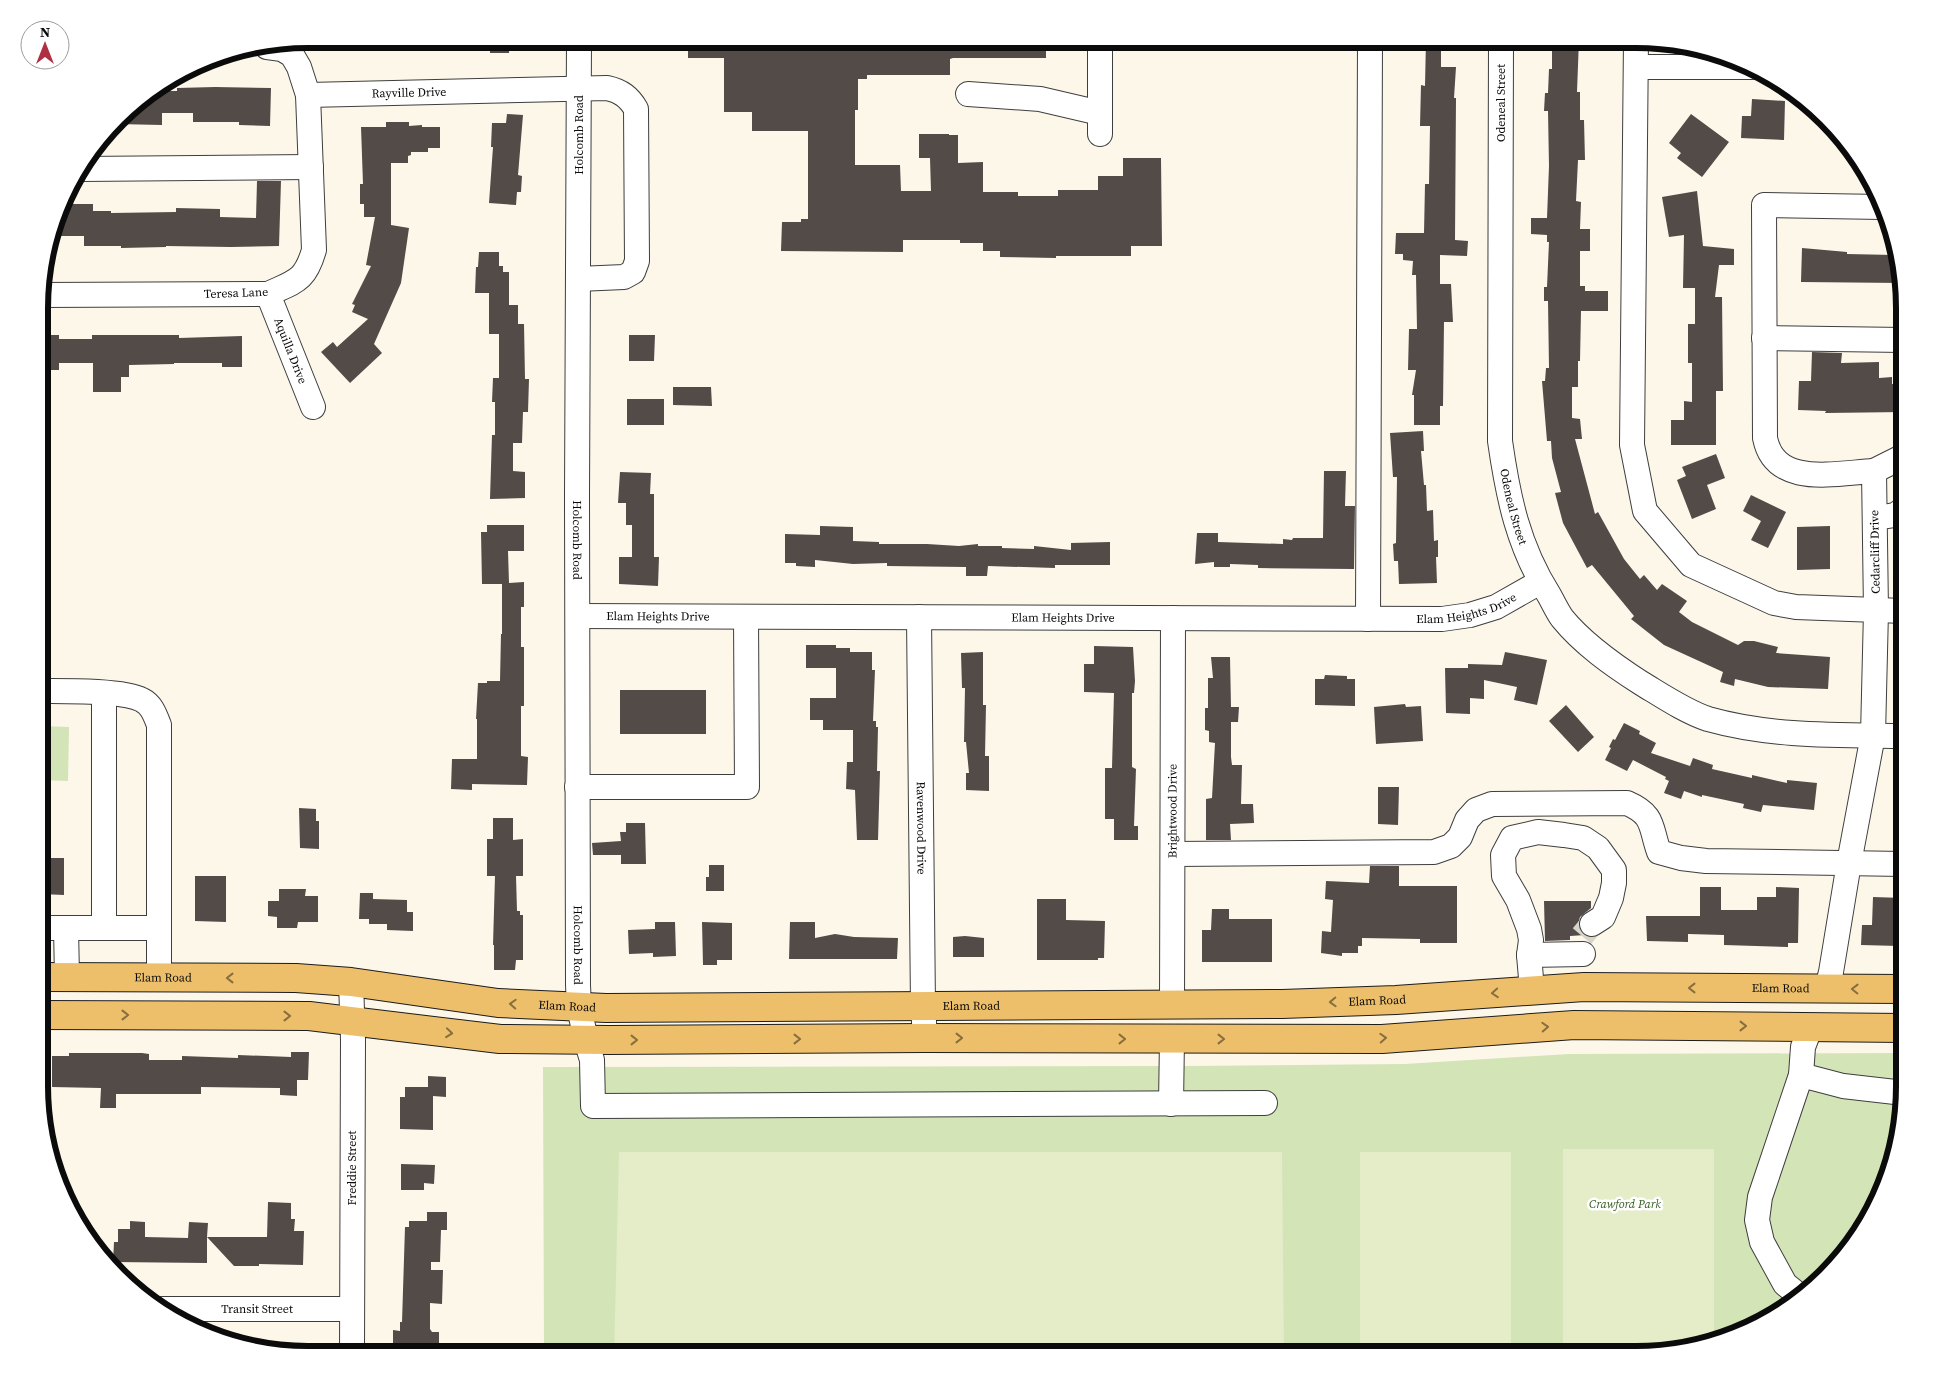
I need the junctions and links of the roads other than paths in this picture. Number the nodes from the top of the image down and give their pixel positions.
1 (578, 48) edge
2 (1100, 48) edge
3 (1370, 48) edge
4 (1501, 48) edge
5 (1636, 48) edge
6 (282, 49) edge
7 (1636, 67) junction
8 (1735, 67) edge
9 (579, 89) junction
10 (968, 94) dead end
11 (308, 95) junction
12 (311, 167) junction
13 (87, 169) edge
14 (1876, 207) edge
15 (578, 279) junction
16 (268, 294) junction
17 (48, 295) edge
18 (1764, 338) junction
19 (1896, 340) edge
20 (313, 407) dead end
21 (1896, 460) edge
22 (1874, 471) junction
23 (1896, 514) edge
24 (1875, 518) junction
25 (1540, 582) junction
26 (1876, 611) junction
27 (1896, 611) edge
28 (578, 616) junction
29 (746, 617) junction
30 (919, 618) junction
31 (1173, 618) junction
32 (1368, 619) junction
33 (48, 691) edge
34 (104, 694) junction
35 (1873, 735) junction
36 (1896, 736) edge
37 (577, 787) junction
38 (1173, 854) junction
39 (1849, 863) junction
40 (1896, 864) edge
41 (48, 928) edge
42 (66, 928) junction
43 (104, 928) junction
44 (158, 928) junction
45 (1585, 938) junction
46 (1529, 955) junction
47 (64, 978) edge
48 (159, 978) junction
49 (351, 982) junction
50 (1584, 987) junction
51 (1826, 988) junction
52 (1896, 989) edge
53 (1532, 990) junction
54 (1172, 1004) junction
55 (922, 1006) junction
56 (579, 1007) junction
57 (48, 1015) edge
58 (83, 1015) junction
59 (352, 1022) junction
60 (1811, 1026) junction
61 (1896, 1028) edge
62 (924, 1038) junction
63 (586, 1040) junction
64 (1172, 1040) junction
65 (1801, 1075) junction
66 (1896, 1092) edge
67 (1265, 1103) dead end
68 (1171, 1104) junction
69 (1794, 1292) edge
70 (174, 1309) edge
71 (352, 1309) junction
72 (352, 1346) edge

1 - 9 street, Holcomb Road
2 - 10 street
3 - 32 street
4 - 25 street, Odeneal Street
5 - 7 street
6 - 11 street
7 - 8 street
7 - 26 street
9 - 11 street, Rayville Drive
9 - 15 street, Holcomb Road
9 - 15 street, Rayville Drive
11 - 12 street, Teresa Lane
12 - 13 street
12 - 16 street, Teresa Lane
14 - 18 street
15 - 28 street, Holcomb Road
16 - 17 street, Teresa Lane
16 - 20 street, Aquilla Drive
18 - 19 street
18 - 22 street
21 - 22 street
22 - 24 street, Cedarcliff Drive
23 - 24 street
24 - 26 street, Cedarcliff Drive
25 - 32 street, Elam Heights Drive
25 - 35 street, Odeneal Street
26 - 27 street
26 - 35 street, Cedarcliff Drive
28 - 29 street, Elam Heights Drive
28 - 37 street, Holcomb Road
29 - 30 street, Elam Heights Drive
29 - 37 street
30 - 31 street, Elam Heights Drive
30 - 55 street, Ravenwood Drive
31 - 32 street, Elam Heights Drive
31 - 38 street, Brightwood Drive
33 - 34 street
34 - 43 street
34 - 44 street
35 - 36 street, Odeneal Street
35 - 39 street, Cedarcliff Drive
37 - 56 street, Holcomb Road
38 - 39 street
38 - 54 street, Brightwood Drive
39 - 40 street
39 - 51 street, Cedarcliff Drive
41 - 42 street
42 - 43 street
42 - 47 street
43 - 44 street
44 - 48 street
45 - 46 street
45 - 46 street
45 - 50 street
46 - 53 street
47 - 48 main road, Elam Road
47 - 58 main road
49 -> 48 main road, Elam Road
56 -> 49 main road, Elam Road
49 - 59 street, Freddie Street
51 -> 50 main road, Elam Road
50 - 53 main road, Elam Road
52 -> 51 main road, Elam Road
51 - 60 main road
53 -> 54 main road, Elam Road
54 - 55 main road, Elam Road
54 - 64 main road
55 - 56 main road, Elam Road
55 - 62 street, Ravenwood Drive
56 - 63 street, Holcomb Road
57 - 58 main road
58 -> 59 main road
59 -> 63 main road
59 - 71 street, Freddie Street
60 - 61 main road
64 -> 60 main road
60 - 65 street
63 -> 62 main road
62 -> 64 main road
63 - 68 street, Holcomb Road
64 - 68 street
65 - 66 street
65 - 69 street
67 - 68 street
70 - 71 street, Transit Street
71 - 72 street, Freddie Street

